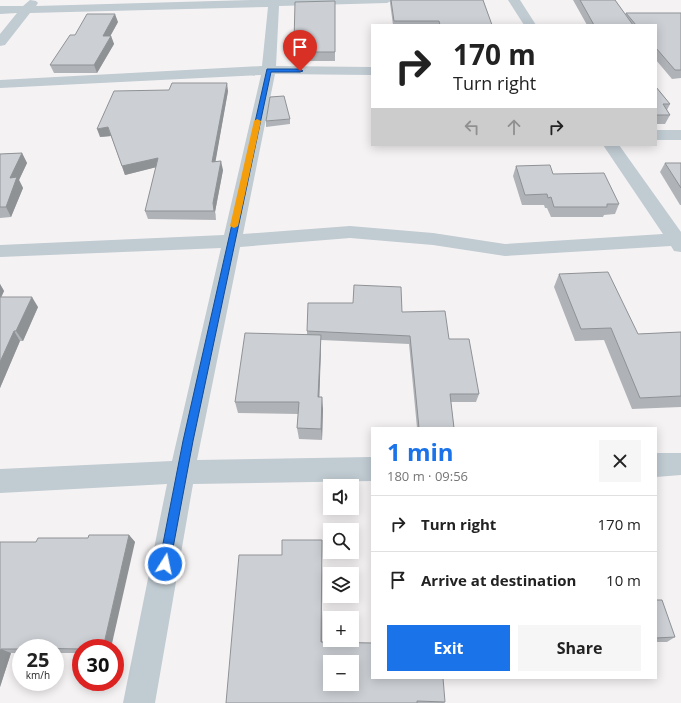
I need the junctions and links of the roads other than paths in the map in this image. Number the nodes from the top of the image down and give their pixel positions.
1 (387, 0) edge
2 (514, 0) edge
3 (274, 2) edge
4 (30, 5) edge
5 (0, 10) edge
6 (529, 24) edge
7 (0, 42) edge
8 (269, 70) junction
9 (371, 71) edge
10 (0, 84) edge
11 (657, 135) edge
12 (681, 135) edge
13 (612, 146) edge
14 (230, 241) junction
15 (678, 243) edge
16 (0, 251) edge
17 (681, 464) edge
18 (657, 465) edge
19 (371, 469) edge
20 (182, 472) junction
21 (0, 482) edge
22 (139, 703) edge

1 - 3 street
2 - 6 street
3 - 4 street
3 - 8 street
4 - 5 street
4 - 7 street
8 - 9 street
8 - 10 street
8 - 14 street
11 - 12 street
13 - 15 street
14 - 15 street
14 - 16 street
14 - 20 street
17 - 18 street
19 - 20 street
20 - 21 street
20 - 22 street

